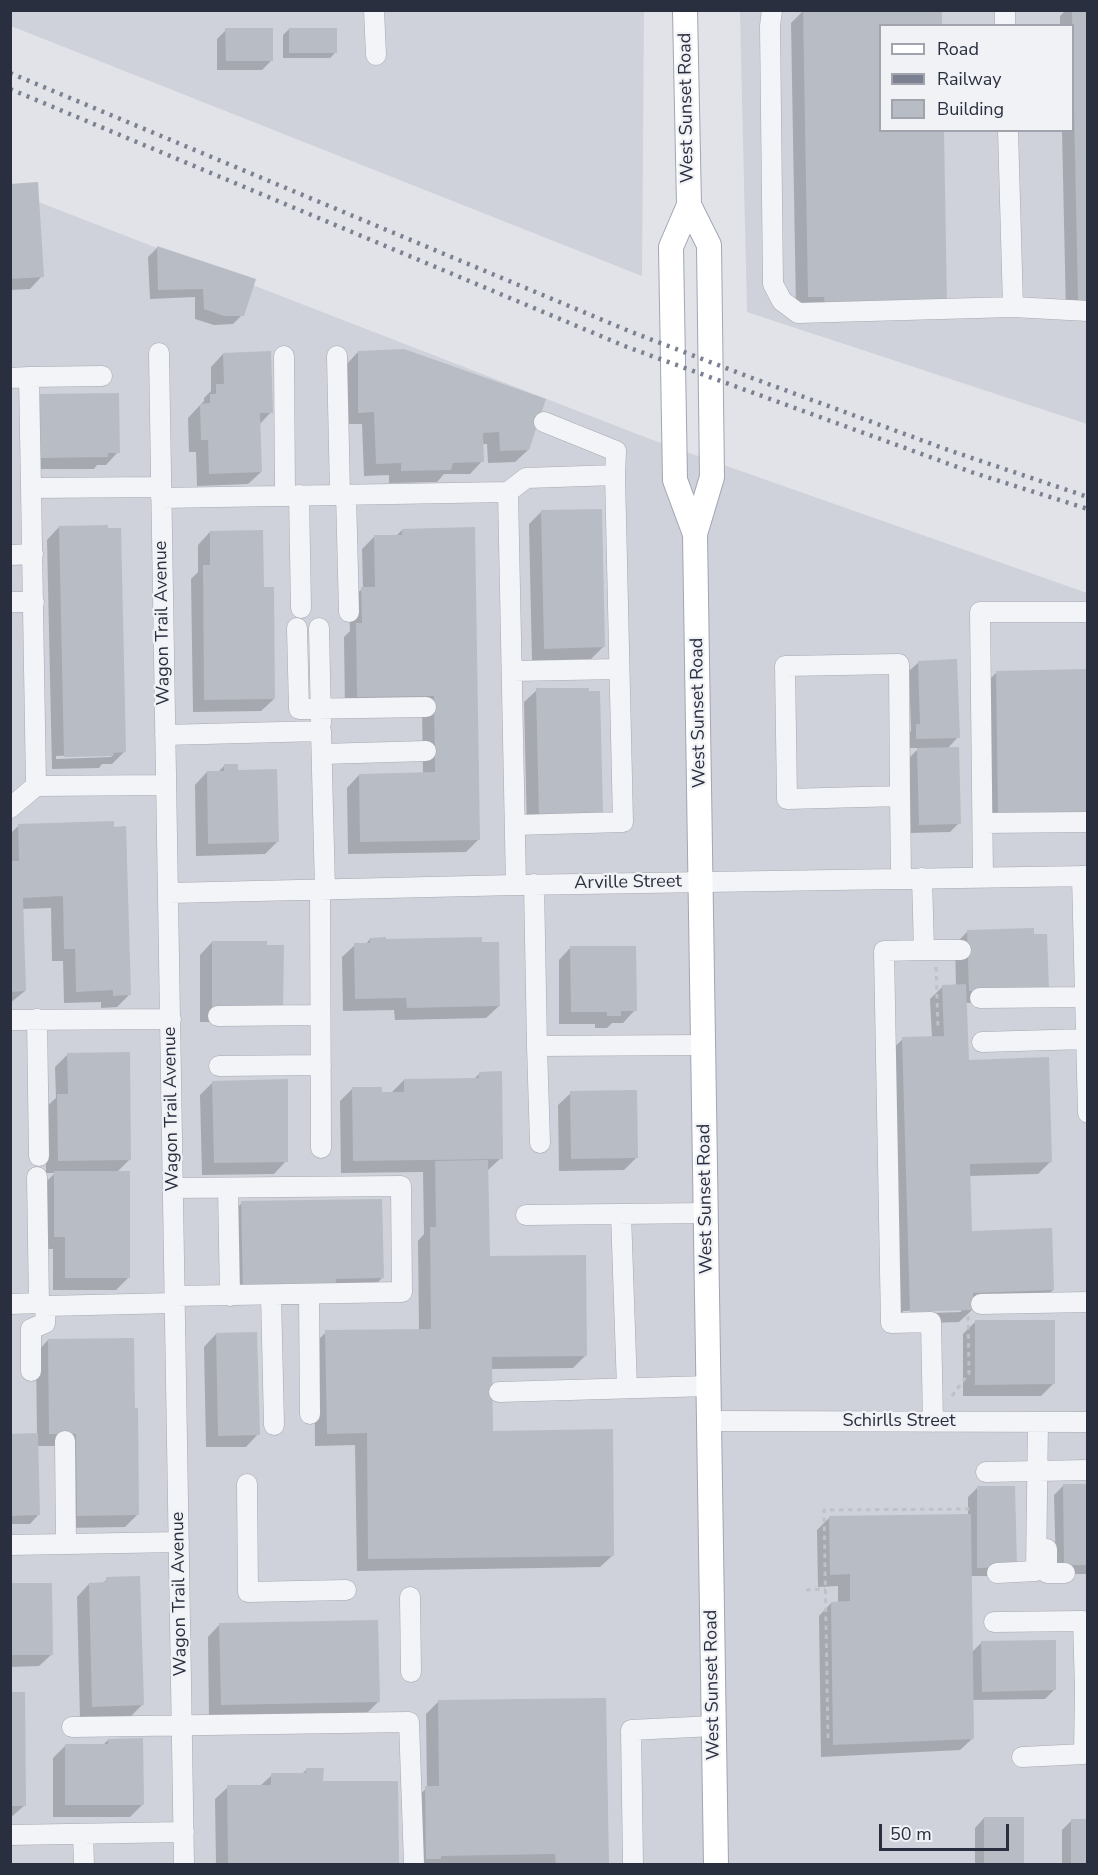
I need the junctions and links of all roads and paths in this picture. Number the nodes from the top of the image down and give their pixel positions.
1 (374, 10) edge
2 (685, 10) edge
3 (772, 10) edge
4 (376, 55) dead end
5 (1008, 132) edge
6 (689, 205) junction
7 (1013, 307) junction
8 (1088, 311) edge
9 (159, 352) dead end
10 (284, 356) dead end
11 (337, 356) dead end
12 (102, 376) dead end
13 (20, 378) edge
14 (544, 422) dead end
15 (615, 475) junction
16 (31, 488) junction
17 (508, 492) junction
18 (161, 493) junction
19 (343, 494) junction
20 (292, 495) junction
21 (695, 534) junction
22 (33, 554) junction
23 (10, 555) edge
24 (10, 602) edge
25 (34, 602) junction
26 (349, 612) dead end
27 (1088, 612) edge
28 (319, 628) dead end
29 (620, 669) junction
30 (512, 671) junction
31 (426, 707) dead end
32 (321, 709) junction
33 (321, 731) junction
34 (165, 735) junction
35 (426, 751) dead end
36 (322, 754) junction
37 (165, 785) junction
38 (36, 786) junction
39 (900, 796) junction
40 (10, 808) edge
41 (1088, 822) edge
42 (983, 823) junction
43 (515, 825) junction
44 (1085, 876) edge
45 (983, 877) junction
46 (901, 878) junction
47 (922, 878) junction
48 (702, 881) junction
49 (525, 885) junction
50 (322, 889) junction
51 (169, 893) junction
52 (961, 951) dead end
53 (930, 955) junction
54 (1085, 997) junction
55 (981, 998) dead end
56 (321, 1014) junction
57 (218, 1016) dead end
58 (37, 1019) junction
59 (171, 1019) junction
60 (10, 1020) edge
61 (938, 1029) dead end
62 (1086, 1039) junction
63 (982, 1042) dead end
64 (704, 1045) junction
65 (537, 1046) junction
66 (321, 1065) junction
67 (219, 1066) dead end
68 (1088, 1113) edge
69 (540, 1143) dead end
70 (321, 1148) dead end
71 (39, 1156) dead end
72 (37, 1177) dead end
73 (173, 1188) junction
74 (228, 1188) junction
75 (707, 1213) junction
76 (621, 1214) junction
77 (526, 1215) dead end
78 (309, 1294) junction
79 (271, 1295) junction
80 (230, 1296) junction
81 (175, 1300) junction
82 (1088, 1302) edge
83 (10, 1304) edge
84 (42, 1305) junction
85 (974, 1308) joint
86 (31, 1371) dead end
87 (709, 1386) junction
88 (627, 1388) junction
89 (499, 1392) dead end
90 (946, 1401) dead end
91 (310, 1414) dead end
92 (710, 1421) junction
93 (933, 1422) junction
94 (1038, 1422) junction
95 (1088, 1422) edge
96 (274, 1425) dead end
97 (65, 1441) dead end
98 (1088, 1470) edge
99 (1042, 1471) junction
100 (986, 1472) dead end
101 (247, 1484) dead end
102 (971, 1509) dead end
103 (179, 1542) junction
104 (66, 1544) junction
105 (10, 1545) edge
106 (997, 1573) dead end
107 (1065, 1573) dead end
108 (826, 1589) junction
109 (346, 1590) dead end
110 (806, 1590) dead end
111 (410, 1597) dead end
112 (994, 1622) dead end
113 (411, 1672) dead end
114 (1086, 1689) edge
115 (182, 1725) junction
116 (714, 1726) junction
117 (72, 1727) dead end
118 (828, 1738) dead end
119 (1022, 1757) dead end
120 (184, 1832) junction
121 (83, 1834) junction
122 (10, 1835) edge
123 (84, 1864) edge
124 (184, 1864) edge
125 (414, 1864) edge
126 (633, 1864) edge
127 (716, 1864) edge

1 - 4 street
2 - 6 main road, West Sunset Road
3 - 7 street
5 - 7 street
6 - 21 main road, West Sunset Road
6 - 21 main road, West Sunset Road
7 - 8 street
9 - 18 street, Wagon Trail Avenue
10 - 20 street
11 - 19 street
12 - 13 street
13 - 16 street
14 - 15 street
15 - 17 street
15 - 29 street
16 - 18 street
16 - 22 street
17 - 19 street
17 - 30 street
18 - 20 street
18 - 34 street, Wagon Trail Avenue
19 - 20 street
19 - 26 street
20 - 32 street
21 - 48 main road, West Sunset Road
22 - 23 street
22 - 25 street
24 - 25 street
25 - 38 street
27 - 42 street
28 - 32 street
29 - 30 street
29 - 43 street
30 - 43 street
31 - 32 street
32 - 33 street
33 - 34 street
33 - 36 street
34 - 37 street, Wagon Trail Avenue
35 - 36 street
36 - 50 street
37 - 38 street
37 - 51 street, Wagon Trail Avenue
38 - 40 street
39 - 39 street
39 - 46 street
41 - 42 street
42 - 45 street
43 - 49 street
44 - 45 street, Arville Street
44 - 54 street
45 - 47 street, Arville Street
46 - 47 street, Arville Street
46 - 48 street, Arville Street
47 - 53 street
48 - 49 street, Arville Street
48 - 64 main road, West Sunset Road
49 - 50 street, Arville Street
49 - 65 street
50 - 51 street, Arville Street
50 - 56 street
51 - 59 street, Wagon Trail Avenue
52 - 53 street
53 - 61 path
53 - 93 street
54 - 55 street
54 - 62 street
56 - 57 street
56 - 66 street
58 - 59 street
58 - 60 street
58 - 71 street
59 - 73 street, Wagon Trail Avenue
62 - 63 street
62 - 68 street
64 - 65 street
64 - 75 main road, West Sunset Road
65 - 69 street
66 - 67 street
66 - 70 street
72 - 84 street
73 - 74 street
73 - 81 street, Wagon Trail Avenue
74 - 78 street
74 - 80 street
75 - 76 street
75 - 87 main road, West Sunset Road
76 - 77 street
76 - 88 street
78 - 79 street
78 - 91 street
79 - 80 street
79 - 96 street
80 - 81 street
81 - 84 street
81 - 103 street, Wagon Trail Avenue
82 - 85 street
83 - 84 street
84 - 86 street
85 - 90 path
87 - 88 street
87 - 92 main road, West Sunset Road
88 - 89 street
92 - 93 street, Schirlls Street
92 - 116 main road, West Sunset Road
93 - 94 street, Schirlls Street
94 - 95 street, Schirlls Street
94 - 99 street
97 - 104 street
98 - 99 street
99 - 100 street
99 - 106 street
99 - 107 street
101 - 109 street
102 - 108 path
103 - 104 street
103 - 115 street, Wagon Trail Avenue
104 - 105 street
108 - 110 path
108 - 118 path
111 - 113 street
112 - 114 street
114 - 119 street
115 - 117 street
115 - 120 street, Wagon Trail Avenue
115 - 125 street
116 - 126 street
116 - 127 main road, West Sunset Road
120 - 121 street
120 - 124 street, Wagon Trail Avenue
121 - 122 street
121 - 123 street

